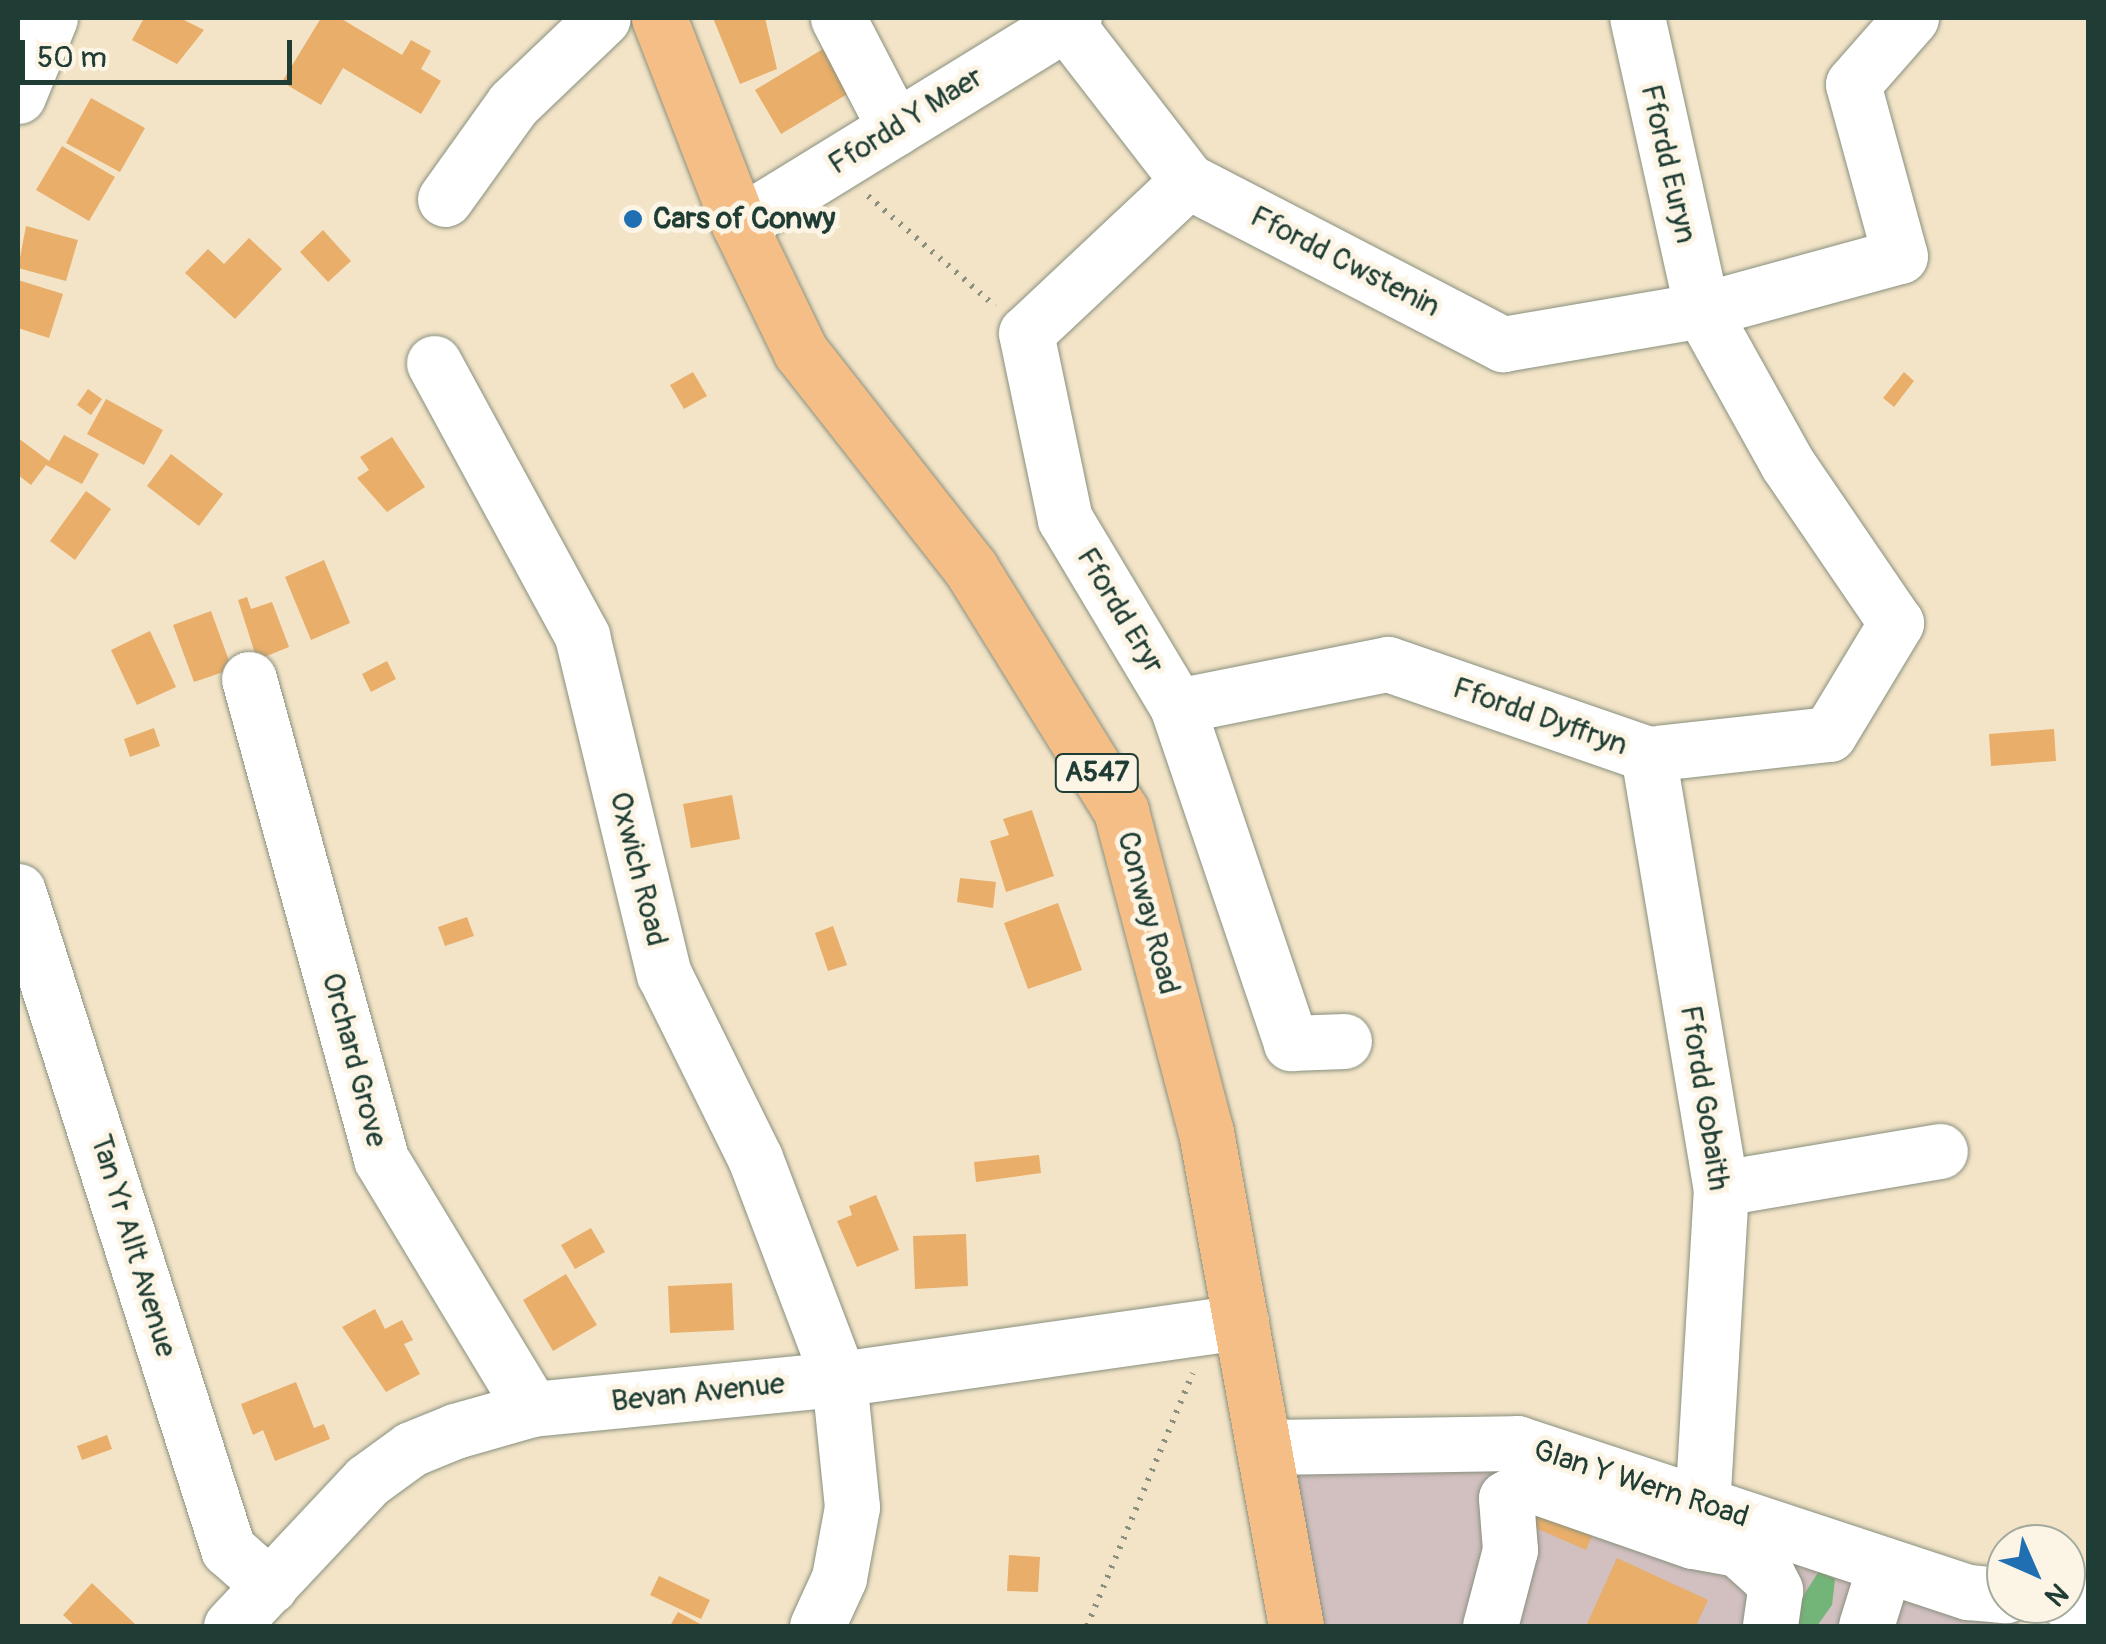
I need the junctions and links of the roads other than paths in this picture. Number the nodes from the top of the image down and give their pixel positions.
1 (50, 18) edge
2 (603, 18) edge
3 (659, 18) edge
4 (838, 18) edge
5 (1637, 18) edge
6 (1911, 18) edge
7 (1067, 19) edge
8 (18, 96) edge
9 (895, 128) junction
10 (1188, 181) junction
11 (445, 199) dead end
12 (739, 224) junction
13 (1702, 310) junction
14 (434, 363) dead end
15 (250, 679) dead end
16 (1178, 706) junction
17 (1648, 754) junction
18 (18, 890) edge
19 (1344, 1041) dead end
20 (1940, 1150) dead end
21 (1721, 1188) junction
22 (1232, 1324) junction
23 (839, 1379) junction
24 (532, 1409) junction
25 (1266, 1448) junction
26 (1702, 1505) junction
27 (1885, 1565) junction
28 (270, 1586) junction
29 (1986, 1593) edge
30 (231, 1626) edge
31 (818, 1626) edge
32 (1296, 1626) edge
33 (1490, 1626) edge
34 (1770, 1626) edge
35 (1866, 1626) edge

1 - 8 street
2 - 11 street
3 - 12 main road, Conway Road / A547
4 - 9 street
5 - 13 street, Ffordd Euryn
6 - 13 street, Ffordd Cwstenin
7 - 9 street, Ffordd Y Maer
7 - 10 street, Ffordd Cwstenin
9 - 12 street, Ffordd Y Maer
10 - 13 street, Ffordd Cwstenin
10 - 16 street, Ffordd Eryr
12 - 22 main road, Conway Road / A547
13 - 17 street, Ffordd Dyffryn
14 - 23 street, Oxwich Road
15 - 24 street, Orchard Grove
16 - 17 street, Ffordd Dyffryn
16 - 19 street, Ffordd Eryr
17 - 21 street, Ffordd Gobaith
18 - 28 street, Tan Yr Allt Avenue
20 - 21 street
21 - 26 street, Ffordd Gobaith
22 - 23 street, Bevan Avenue
22 - 25 main road, Conway Road / A547
23 - 24 street, Bevan Avenue
23 - 31 street, Oxwich Road
24 - 28 street, Bevan Avenue
25 - 26 street, Glan Y Wern Road
25 - 32 main road, Conway Road / A547
26 - 27 street, Glan Y Wern Road
27 - 29 street, Glan Y Wern Road
27 - 35 street
28 - 30 street, Bevan Avenue
33 - 34 street

